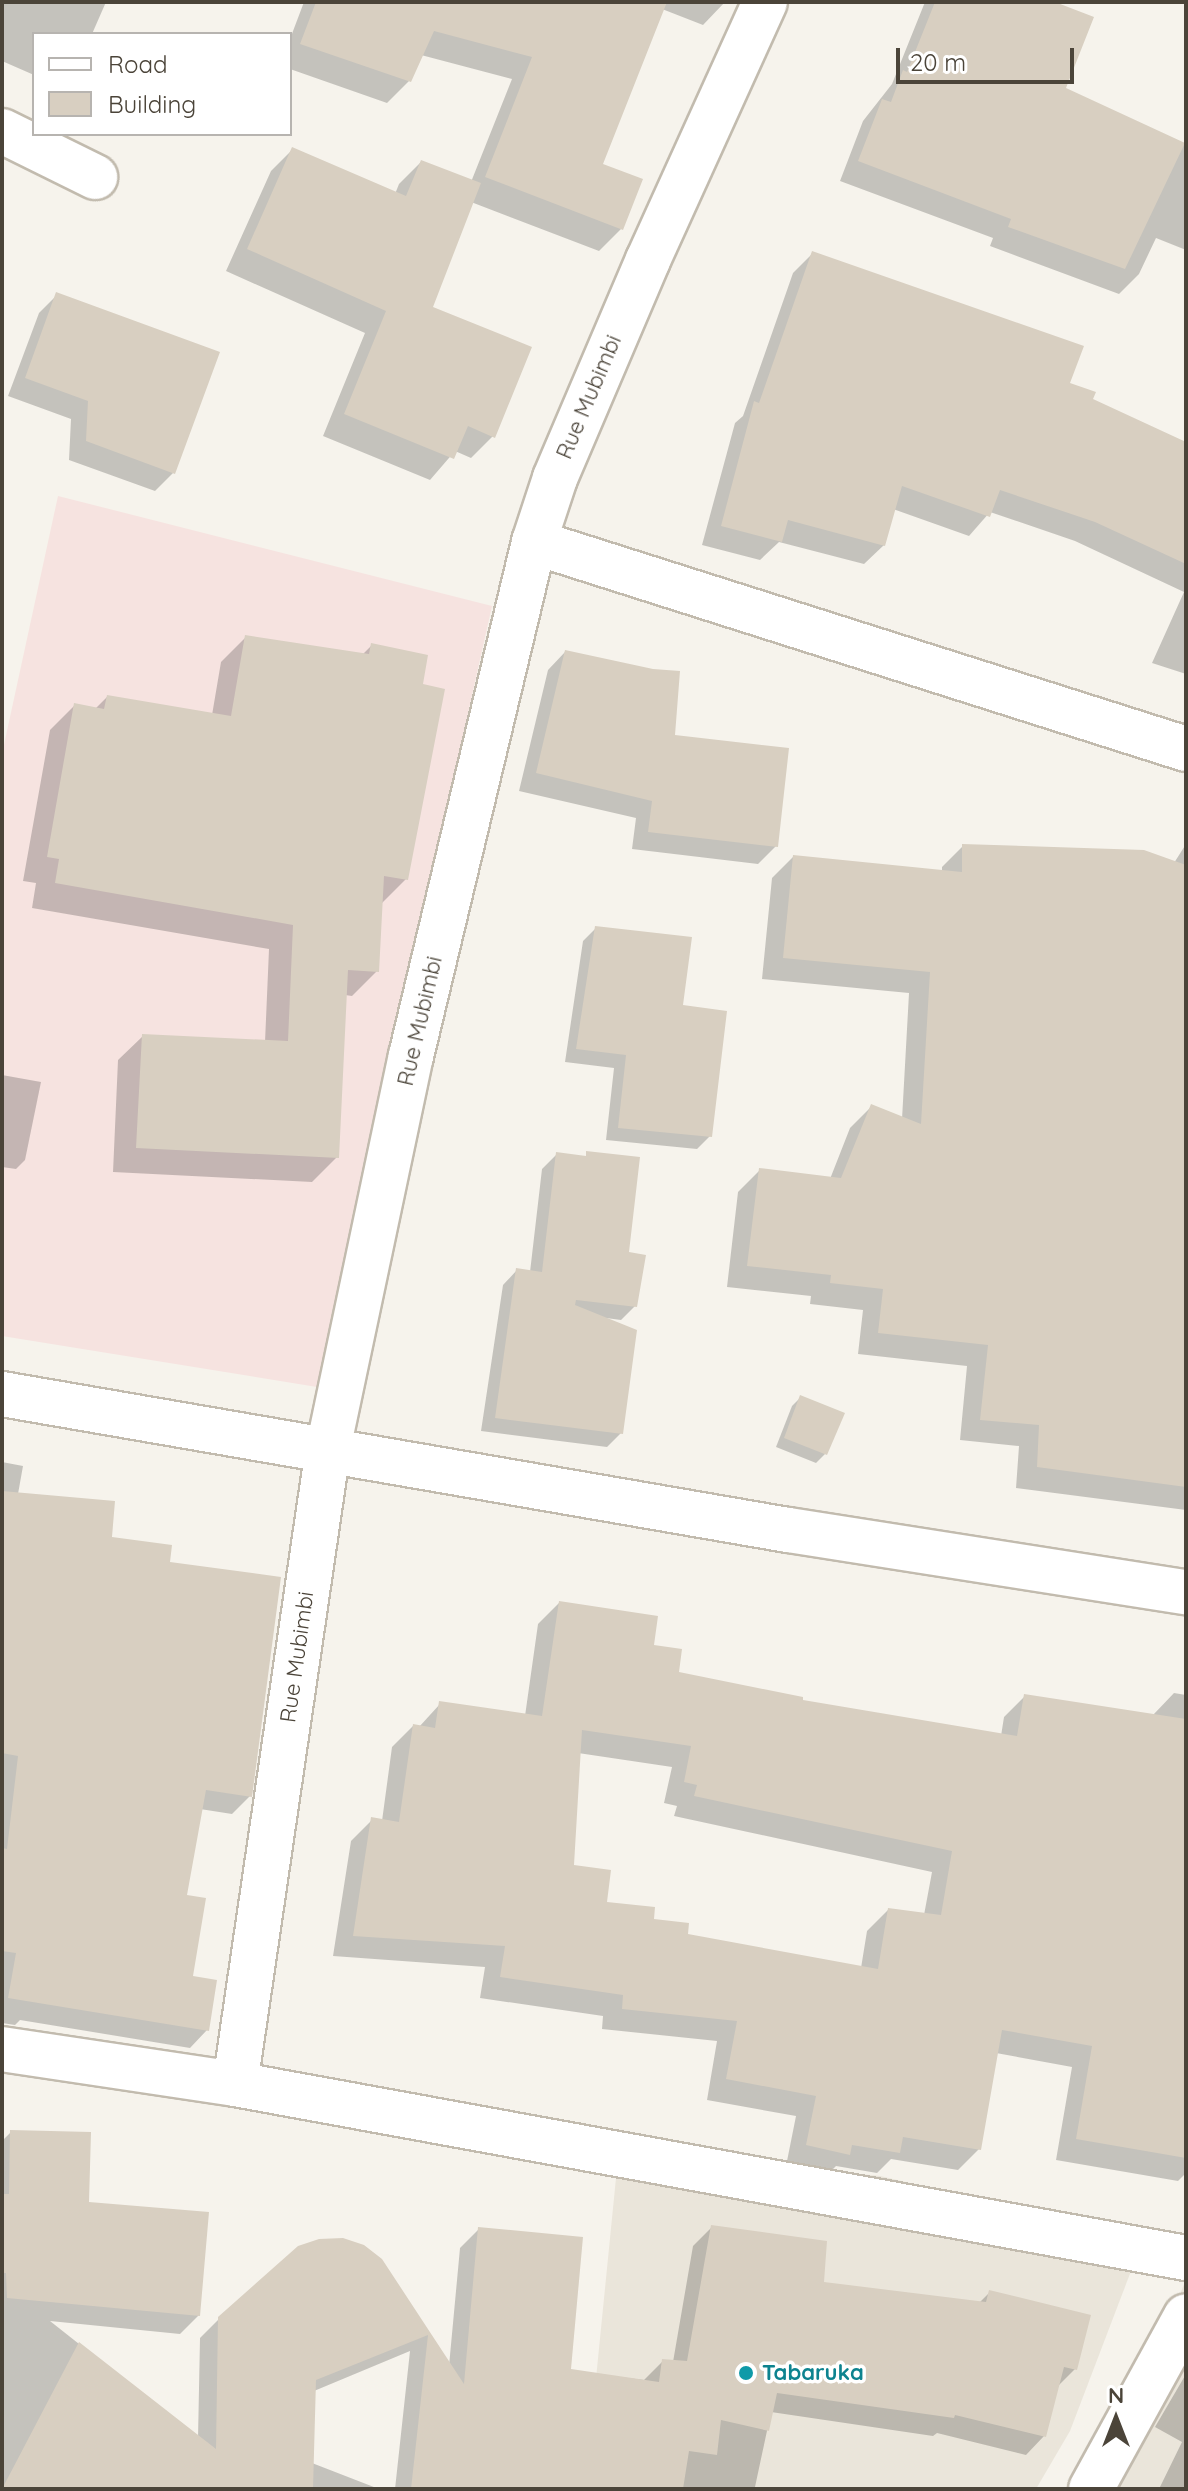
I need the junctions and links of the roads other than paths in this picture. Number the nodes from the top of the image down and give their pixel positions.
1 (765, 2) edge
2 (2, 131) edge
3 (95, 177) dead end
4 (534, 542) junction
5 (1186, 749) edge
6 (2, 1394) edge
7 (328, 1449) junction
8 (1186, 1592) edge
9 (2, 2049) edge
10 (235, 2084) junction
11 (1186, 2258) edge
12 (1186, 2316) edge
13 (1091, 2489) edge

1 - 4 street, Rue Mubimbi
2 - 3 street
4 - 5 street
4 - 7 street, Rue Mubimbi
6 - 7 street
7 - 8 street
7 - 10 street, Rue Mubimbi
9 - 10 street
10 - 11 street
12 - 13 street

